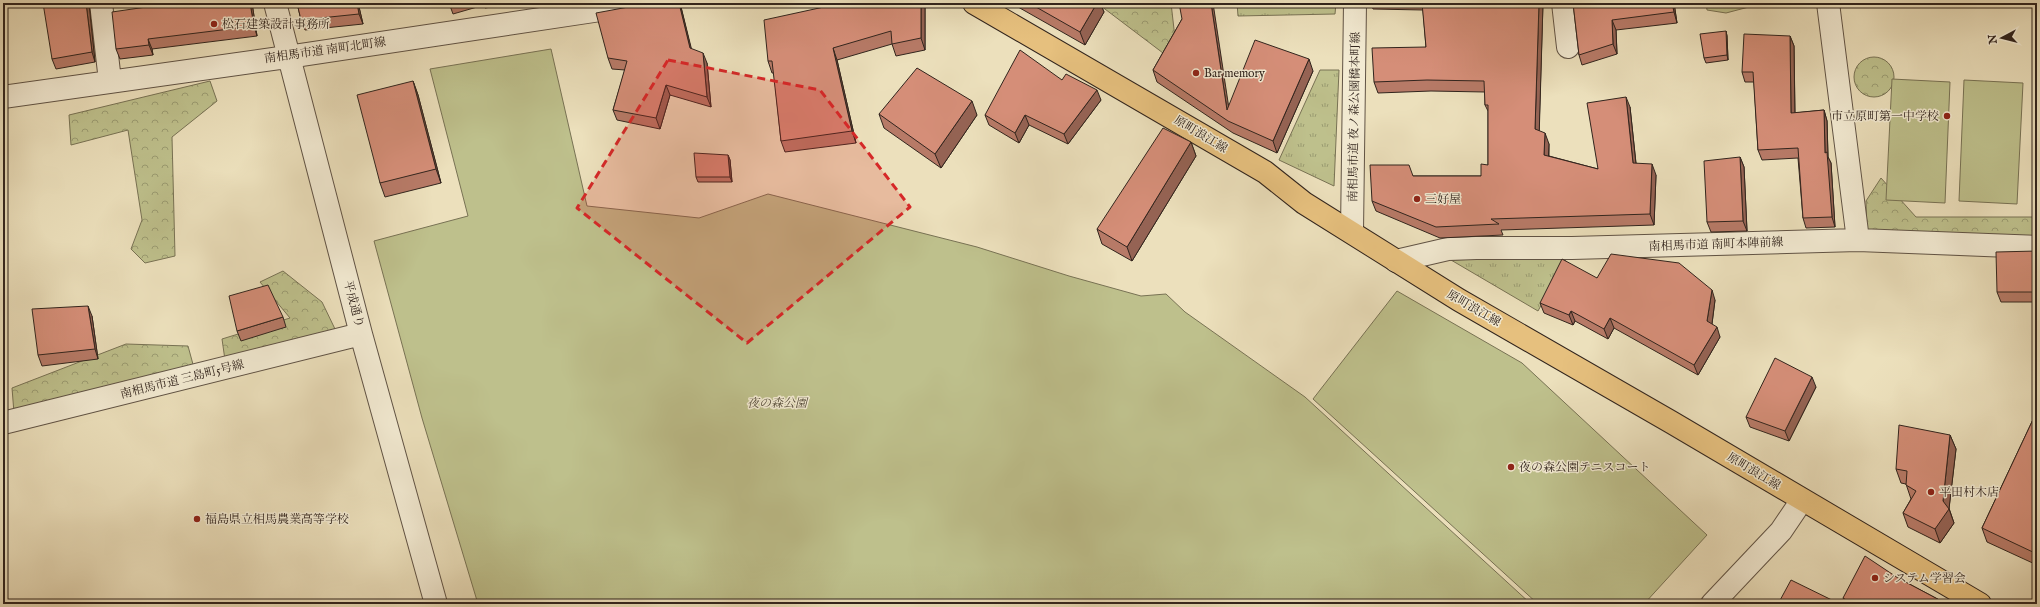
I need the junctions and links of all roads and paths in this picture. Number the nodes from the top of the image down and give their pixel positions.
1 (101, 3) edge
2 (275, 3) edge
3 (647, 3) edge
4 (974, 3) edge
5 (1354, 3) edge
6 (1563, 3) edge
7 (1828, 3) edge
8 (559, 9) edge
9 (1568, 47) dead end
10 (288, 56) junction
11 (110, 81) junction
12 (3, 96) edge
13 (1352, 231) junction
14 (1858, 240) junction
15 (2037, 247) edge
16 (1396, 261) junction
17 (362, 334) junction
18 (3, 423) edge
19 (1802, 500) junction
20 (436, 604) edge
21 (1712, 604) edge
22 (1980, 604) edge

1 - 11 street
2 - 10 street, 平成通り
3 - 8 street, 南相馬市道 南町北町線
4 - 13 main road, 原町浪江線
5 - 13 street, 南相馬市道 夜ノ森公園橋本町線
6 - 9 street
7 - 14 street
8 - 10 street, 南相馬市道 南町北町線
10 - 11 street, 南相馬市道 南町北町線
10 - 17 street, 平成通り
11 - 12 street, 南相馬市道 南町北町線
13 - 16 main road, 原町浪江線
14 - 15 street, 南相馬市道 南町本陣前線
14 - 16 street, 南相馬市道 南町本陣前線
16 - 19 main road, 原町浪江線
17 - 18 street, 南相馬市道 三島町5号線
17 - 20 street, 平成通り
19 - 21 street
19 - 22 main road, 原町浪江線

